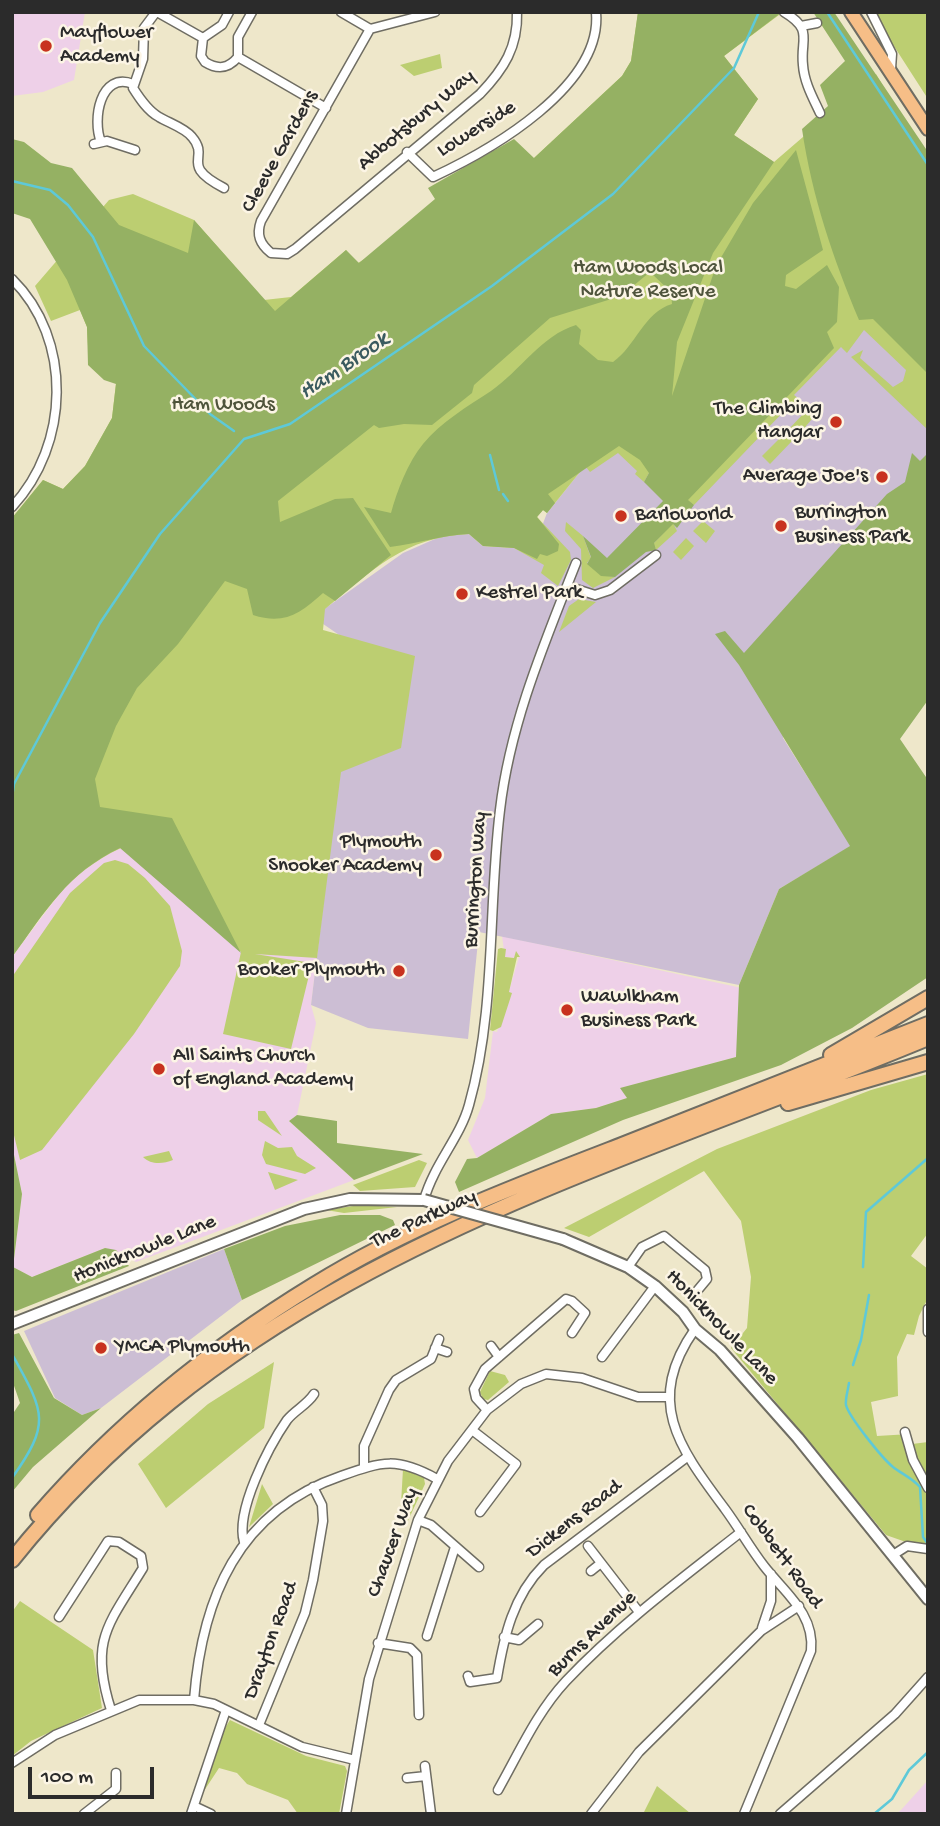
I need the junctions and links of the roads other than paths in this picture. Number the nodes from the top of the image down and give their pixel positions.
1 (157, 12) edge
2 (229, 12) edge
3 (252, 12) edge
4 (341, 12) edge
5 (436, 12) edge
6 (517, 12) edge
7 (596, 12) edge
8 (784, 12) edge
9 (851, 12) edge
10 (871, 12) edge
11 (817, 23) dead end
12 (800, 26) junction
13 (370, 29) junction
14 (203, 38) junction
15 (238, 57) junction
16 (891, 69) junction
17 (133, 84) junction
18 (326, 108) junction
19 (820, 113) dead end
20 (928, 129) edge
21 (135, 150) dead end
22 (407, 152) junction
23 (224, 188) dead end
24 (308, 238) joint
25 (12, 279) edge
26 (12, 507) edge
27 (656, 555) dead end
28 (576, 563) dead end
29 (567, 586) junction
30 (928, 998) edge
31 (928, 1024) edge
32 (928, 1038) edge
33 (928, 1062) edge
34 (774, 1086) junction
35 (710, 1125) junction
36 (424, 1200) junction
37 (628, 1267) junction
38 (655, 1286) junction
39 (692, 1297) dead end
40 (928, 1309) edge
41 (12, 1324) edge
42 (695, 1329) junction
43 (928, 1332) edge
44 (572, 1333) dead end
45 (439, 1339) dead end
46 (491, 1346) dead end
47 (435, 1348) junction
48 (447, 1352) dead end
49 (499, 1357) junction
50 (602, 1357) dead end
51 (314, 1394) dead end
52 (669, 1397) junction
53 (487, 1410) junction
54 (472, 1430) junction
55 (905, 1432) dead end
56 (687, 1457) junction
57 (364, 1468) junction
58 (436, 1479) junction
59 (313, 1487) junction
60 (928, 1488) edge
61 (480, 1512) dead end
62 (418, 1520) junction
63 (741, 1532) junction
64 (244, 1542) junction
65 (12, 1545) edge
66 (588, 1546) dead end
67 (455, 1547) junction
68 (925, 1548) edge
69 (893, 1555) junction
70 (12, 1560) edge
71 (601, 1563) junction
72 (479, 1567) dead end
73 (591, 1571) dead end
74 (771, 1574) junction
75 (928, 1599) edge
76 (799, 1606) junction
77 (639, 1612) junction
78 (59, 1617) dead end
79 (538, 1624) dead end
80 (761, 1631) junction
81 (427, 1636) dead end
82 (504, 1637) junction
83 (378, 1643) junction
84 (468, 1676) dead end
85 (928, 1677) edge
86 (194, 1700) junction
87 (111, 1710) junction
88 (226, 1710) junction
89 (418, 1715) dead end
90 (259, 1725) junction
91 (355, 1760) junction
92 (12, 1763) edge
93 (425, 1766) dead end
94 (116, 1773) dead end
95 (426, 1776) junction
96 (407, 1778) dead end
97 (498, 1790) dead end
98 (192, 1810) edge
99 (84, 1814) edge
100 (211, 1814) edge
101 (345, 1814) edge
102 (430, 1814) edge
103 (591, 1814) edge
104 (744, 1814) edge
105 (780, 1814) edge

1 - 14 street
1 - 17 street
2 - 14 street
3 - 15 street
4 - 13 street
5 - 13 street
6 - 22 street, Abbotsbury Way
7 - 22 street, Lowerside
8 - 12 street
9 - 16 main road
10 - 16 street
11 - 12 street
12 - 19 street
13 - 18 street, Cleeve Gardens
14 - 15 street
15 - 18 street
16 - 20 main road
17 - 21 street
17 - 23 street
18 - 24 street, Cleeve Gardens
22 - 24 street, Abbotsbury Way
25 - 26 street
27 - 29 street
28 - 29 street, Burrington Way
29 - 36 street, Burrington Way
30 - 34 highway
31 - 34 highway, The Parkway
32 - 35 highway, The Parkway
33 - 35 highway
34 - 65 highway, The Parkway
35 - 70 highway, The Parkway
36 - 37 street, Honicknowle Lane, bridge
36 - 41 street, Honicknowle Lane
37 - 38 street, Honicknowle Lane
37 - 39 street
38 - 42 street, Honicknowle Lane
38 - 50 street
40 - 43 street
42 - 52 street, Cobbett Road
42 - 69 street, Honicknowle Lane
44 - 49 street
45 - 47 street
46 - 49 street
47 - 48 street
47 - 57 street
49 - 53 street
51 - 64 street
52 - 53 street, Chaucer Way
52 - 56 street, Cobbett Road
53 - 54 street, Chaucer Way
54 - 58 street, Chaucer Way
54 - 61 street
55 - 60 street
56 - 63 street, Cobbett Road
56 - 82 street, Dickens Road
57 - 58 street
57 - 59 street
58 - 62 street, Chaucer Way
59 - 64 street
59 - 90 street, Drayton Road
62 - 67 street
62 - 83 street, Chaucer Way
63 - 74 street, Cobbett Road
63 - 77 street, Burns Avenue
64 - 86 street
66 - 71 street
67 - 72 street
67 - 81 street
68 - 69 street
69 - 75 street, Honicknowle Lane
71 - 73 street
71 - 77 street
74 - 76 street, Cobbett Road
74 - 80 street
76 - 80 street
76 - 104 street, Cobbett Road
77 - 97 street, Burns Avenue
78 - 87 street
79 - 82 street
80 - 103 street
82 - 84 street, Dickens Road
83 - 89 street
83 - 91 street, Chaucer Way
85 - 105 street
86 - 87 street
86 - 88 street
87 - 92 street
88 - 90 street
88 - 98 street
90 - 91 street
91 - 101 street, Chaucer Way
93 - 95 street
94 - 99 street
95 - 96 street
95 - 102 street
98 - 100 street

